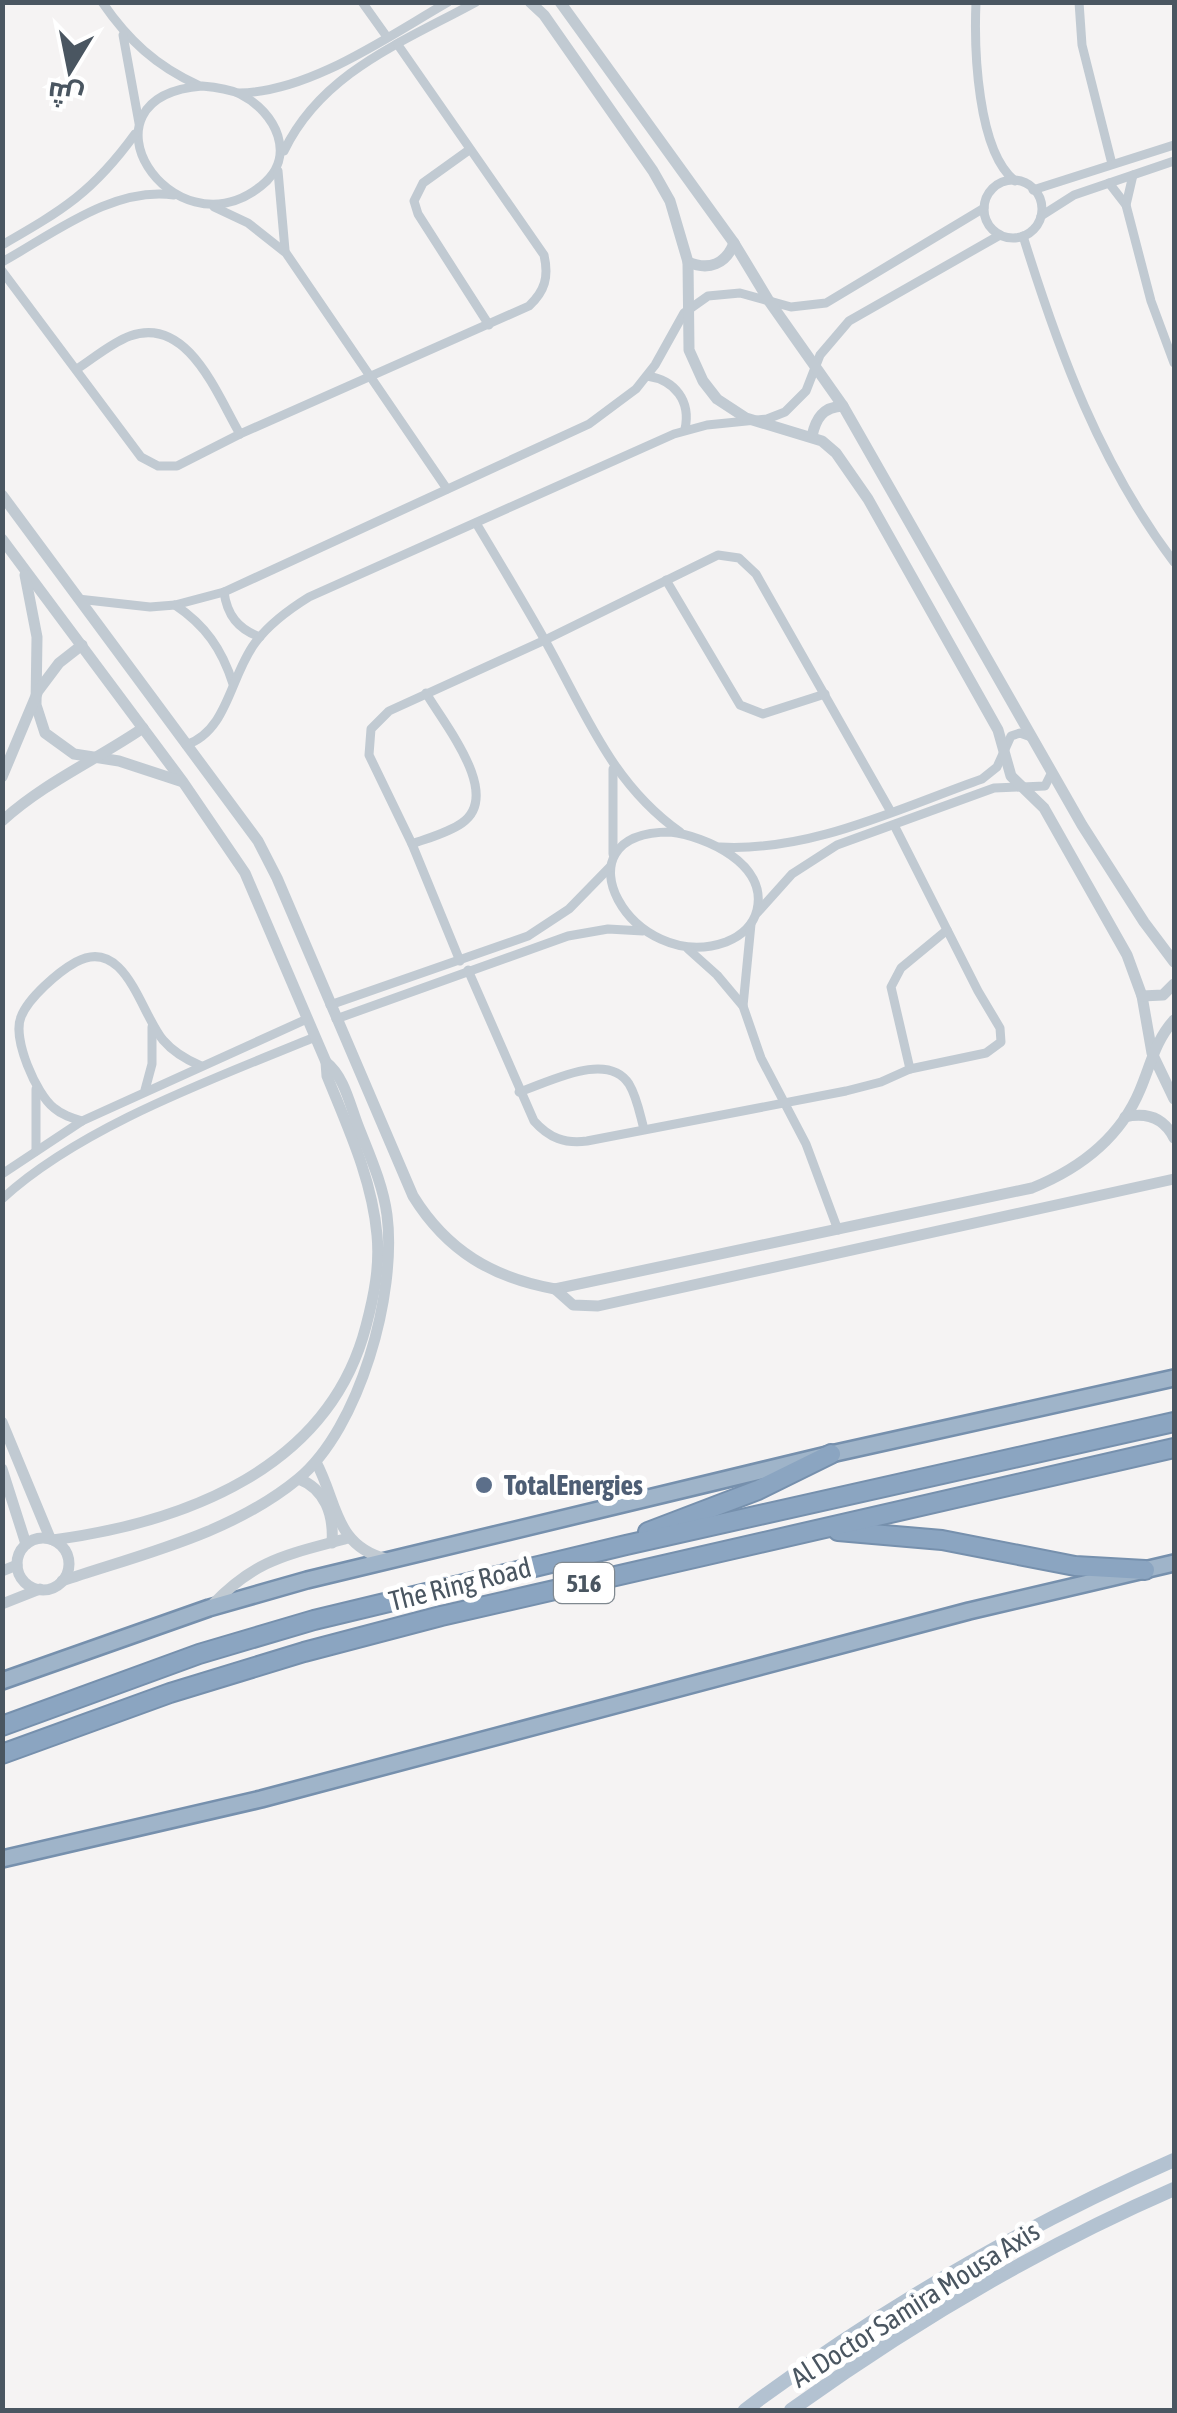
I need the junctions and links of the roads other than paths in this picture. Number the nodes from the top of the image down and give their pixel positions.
1 (102, 2) edge
2 (362, 2) edge
3 (448, 2) edge
4 (476, 2) edge
5 (530, 2) edge
6 (560, 2) edge
7 (976, 2) edge
8 (1079, 2) edge
9 (122, 33) junction
10 (387, 37) junction
11 (398, 45) junction
12 (200, 86) junction
13 (239, 93) junction
14 (138, 128) junction
15 (1170, 146) edge
16 (469, 150) junction
17 (282, 154) junction
18 (1172, 162) edge
19 (1112, 164) junction
20 (278, 169) junction
21 (1133, 174) junction
22 (1015, 181) junction
23 (1109, 182) junction
24 (1034, 190) junction
25 (176, 195) junction
26 (206, 204) junction
27 (1126, 205) junction
28 (984, 208) junction
29 (1040, 216) junction
30 (1000, 235) junction
31 (1023, 236) junction
32 (734, 243) junction
33 (2, 244) edge
34 (286, 253) junction
35 (2, 262) edge
36 (688, 262) junction
37 (2, 270) edge
38 (769, 301) junction
39 (689, 308) junction
40 (489, 324) junction
41 (1174, 363) edge
42 (815, 365) junction
43 (77, 368) junction
44 (647, 376) junction
45 (371, 378) junction
46 (843, 406) junction
47 (757, 421) junction
48 (686, 429) junction
49 (240, 434) junction
50 (812, 436) junction
51 (447, 490) junction
52 (2, 495) edge
53 (476, 523) junction
54 (2, 538) edge
55 (1174, 562) edge
56 (23, 566) junction
57 (666, 580) junction
58 (224, 592) junction
59 (78, 599) junction
60 (174, 605) junction
61 (260, 637) junction
62 (544, 640) junction
63 (82, 645) junction
64 (233, 684) junction
65 (38, 691) junction
66 (426, 694) junction
67 (824, 694) junction
68 (143, 728) junction
69 (1033, 739) junction
70 (186, 744) junction
71 (1004, 749) junction
72 (99, 758) junction
73 (613, 767) junction
74 (1052, 774) junction
75 (2, 777) edge
76 (183, 782) junction
77 (1017, 785) junction
78 (891, 812) junction
79 (2, 821) edge
80 (894, 825) junction
81 (682, 833) junction
82 (412, 844) junction
83 (718, 846) junction
84 (611, 862) junction
85 (754, 919) junction
86 (947, 930) junction
87 (644, 931) junction
88 (688, 948) junction
89 (460, 961) junction
90 (1174, 962) edge
91 (468, 970) junction
92 (1174, 984) edge
93 (1142, 996) junction
94 (330, 1005) junction
95 (743, 1006) junction
96 (307, 1019) junction
97 (336, 1019) junction
98 (1174, 1020) edge
99 (152, 1024) junction
100 (315, 1037) junction
101 (244, 1048) junction
102 (1152, 1053) junction
103 (326, 1062) junction
104 (250, 1064) junction
105 (202, 1066) junction
106 (910, 1069) junction
107 (36, 1082) junction
108 (144, 1090) junction
109 (519, 1092) junction
110 (1174, 1098) edge
111 (784, 1101) junction
112 (106, 1109) junction
113 (1126, 1118) junction
114 (82, 1121) junction
115 (113, 1126) junction
116 (644, 1129) junction
117 (1174, 1138) edge
118 (36, 1151) junction
119 (1174, 1167) edge
120 (2, 1174) edge
121 (1169, 1180) edge
122 (2, 1199) edge
123 (838, 1230) junction
124 (555, 1289) junction
125 (1174, 1378) edge
126 (2, 1422) edge
127 (1174, 1422) edge
128 (1174, 1448) edge
129 (831, 1454) junction
130 (316, 1462) junction
131 (2, 1468) edge
132 (299, 1478) junction
133 (817, 1529) junction
134 (348, 1538) junction
135 (52, 1539) junction
136 (332, 1542) junction
137 (26, 1544) junction
138 (626, 1546) junction
139 (390, 1560) junction
140 (1174, 1563) edge
141 (17, 1565) junction
142 (1145, 1570) junction
143 (2, 1571) edge
144 (62, 1581) junction
145 (40, 1590) junction
146 (2, 1604) edge
147 (209, 1608) junction
148 (2, 1681) edge
149 (2, 1726) edge
150 (2, 1754) edge
151 (2, 1858) edge
152 (1174, 2160) edge
153 (1174, 2189) edge
154 (745, 2410) edge
155 (791, 2410) edge

1 - 9 street
2 - 10 street
3 - 10 street
4 - 11 street
5 - 36 street
6 - 32 street
7 - 22 street
8 - 19 street
9 - 12 street
9 - 14 street
10 - 13 street
11 - 16 street
11 - 17 street
12 - 13 street
12 - 14 street
13 - 17 street
14 - 25 street
14 - 33 street
15 - 18 street
15 - 19 street
16 - 40 street
16 - 40 street
17 - 20 street
18 - 21 street
19 - 24 street
20 - 26 street
20 - 34 street
21 - 23 street
21 - 27 street
22 - 24 street
22 - 28 street
23 - 27 street
23 - 29 street
24 - 29 street
25 - 26 street
25 - 35 street
26 - 34 street
27 - 41 street
28 - 30 street
28 - 38 street
29 - 31 street
30 - 31 street
30 - 42 street
31 - 55 street
32 - 36 street
32 - 38 street
34 - 45 street
36 - 39 street
37 - 43 street
38 - 39 street
38 - 42 street
39 - 44 street
39 - 47 street
40 - 45 street
42 - 46 street
42 - 47 street
43 - 49 street
43 - 49 street
44 - 48 street
44 - 51 street
45 - 49 street
45 - 51 street
46 - 50 street
46 - 69 street
47 - 48 street
47 - 50 street
48 - 53 street
50 - 71 street
51 - 58 street
52 - 59 street
53 - 61 street
53 - 62 street
54 - 56 street
56 - 63 street
56 - 65 street
57 - 62 street
57 - 67 street
57 - 67 street
58 - 60 street
58 - 61 street
59 - 60 street
59 - 70 street
60 - 64 street
61 - 64 street
62 - 66 street
62 - 73 street
63 - 65 street
63 - 68 street
64 - 70 street
65 - 72 street
65 - 75 street
66 - 82 street
66 - 82 street
67 - 78 street
68 - 72 street
68 - 76 street
69 - 71 street
69 - 74 street
70 - 94 street
71 - 77 street
71 - 78 street
72 - 76 street
72 - 79 street
73 - 81 street
73 - 84 street
74 - 77 street
74 - 90 street
76 - 96 street
77 - 80 street
77 - 93 street
78 - 83 street
80 - 85 street
80 - 86 street
81 - 83 street
81 - 84 street
82 - 89 street
83 - 85 street
84 - 87 street
84 - 89 street
85 - 88 street
85 - 95 street
86 - 106 street
86 - 106 street
87 - 88 street
87 - 91 street
88 - 95 street
89 - 94 street
91 - 97 street
91 - 109 street
92 - 93 street
93 - 102 street
94 - 97 street
95 - 111 street
96 - 100 street
96 - 101 street
97 - 124 street
98 - 102 street
99 - 105 street
99 - 107 street
99 - 108 street
100 - 103 street
100 - 104 street
101 - 104 street
101 - 105 street
102 - 110 street
102 - 113 street
103 - 130 street
103 - 135 street
104 - 115 street
105 - 108 street
106 - 111 street
107 - 114 street
107 - 118 street
108 - 112 street
109 - 116 street
109 - 116 street
111 - 116 street
111 - 123 street
112 - 114 street
112 - 115 street
113 - 117 street
113 - 123 street
114 - 118 street
115 - 122 street
118 - 120 street
119 - 121 street
121 - 124 street
123 - 124 street
125 - 129 highway, The Ring Road / 516
126 - 135 street
127 - 138 highway, The Ring Road / 516
128 - 133 highway, The Ring Road / 516
129 - 138 highway, 516
129 - 139 highway, The Ring Road / 516
130 - 132 street
130 - 134 street
131 - 137 street
132 - 136 street
132 - 144 street
133 - 142 highway
133 - 150 highway, The Ring Road / 516
134 - 136 street
134 - 139 street
135 - 137 street
135 - 144 street
136 - 147 street
137 - 141 street
138 - 149 highway, The Ring Road / 516
139 - 147 highway, The Ring Road / 516
140 - 142 highway
141 - 143 street
141 - 145 street
142 - 151 highway
144 - 145 street
145 - 146 street
147 - 148 highway, The Ring Road / 516
152 - 154 main road, Al Doctor Samira Mousa Axis
153 - 155 main road, Al Doctor Samira Mousa Axis

